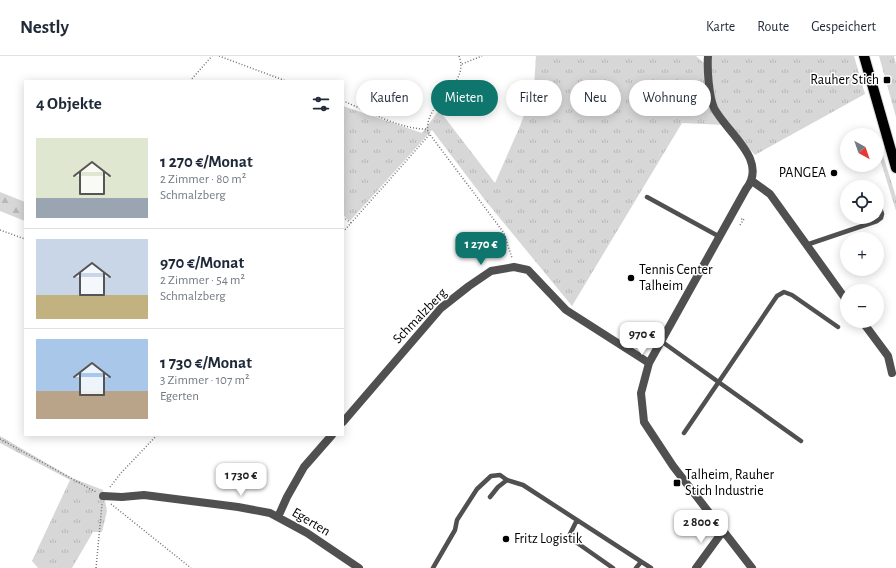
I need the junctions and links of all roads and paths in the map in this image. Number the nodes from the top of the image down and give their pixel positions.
1 (212, 56) edge
2 (219, 56) edge
3 (459, 56) edge
4 (482, 56) edge
5 (708, 56) edge
6 (864, 56) edge
7 (462, 64) junction
8 (191, 80) edge
9 (283, 80) edge
10 (344, 102) edge
11 (428, 129) junction
12 (430, 134) junction
13 (896, 168) edge
14 (752, 181) junction
15 (647, 197) dead end
16 (344, 218) edge
17 (351, 223) junction
18 (868, 224) edge
19 (0, 230) edge
20 (344, 231) edge
21 (720, 237) junction
22 (24, 239) edge
23 (806, 245) junction
24 (514, 267) junction
25 (840, 291) edge
26 (838, 328) dead end
27 (867, 328) edge
28 (662, 342) junction
29 (649, 363) junction
30 (892, 373) dead end
31 (718, 382) junction
32 (344, 421) edge
33 (684, 433) dead end
34 (156, 436) edge
35 (331, 436) edge
36 (0, 439) edge
37 (801, 441) dead end
38 (507, 480) junction
39 (103, 496) junction
40 (490, 497) dead end
41 (278, 517) junction
42 (577, 520) junction
43 (722, 531) junction
44 (641, 562) junction
45 (96, 568) edge
46 (191, 568) edge
47 (359, 568) edge
48 (433, 568) edge
49 (613, 568) edge
50 (636, 568) edge
51 (650, 568) edge
52 (696, 568) edge
53 (752, 568) edge

1 - 8 path
2 - 9 path
3 - 7 path
4 - 7 path
5 - 14 street
6 - 13 main road
7 - 11 path
10 - 11 path
11 - 12 path
12 - 17 path
12 - 24 path
14 - 21 street
14 - 23 street
15 - 21 lane
16 - 17 path
17 - 20 path
18 - 23 lane
19 - 22 path
21 - 28 street
23 - 25 street
24 - 29 street
24 - 32 street, Schmalzberg
26 - 31 lane
27 - 30 street
28 - 29 street
28 - 31 lane
29 - 43 street
31 - 33 lane
31 - 37 lane
34 - 39 path
35 - 41 street
36 - 39 path
38 - 40 lane
38 - 42 lane
38 - 48 lane
39 - 41 street, Egerten
39 - 45 path
39 - 46 path
41 - 47 street, Egerten
42 - 44 lane
42 - 49 lane
43 - 52 street
43 - 53 street
44 - 50 lane
44 - 51 lane

